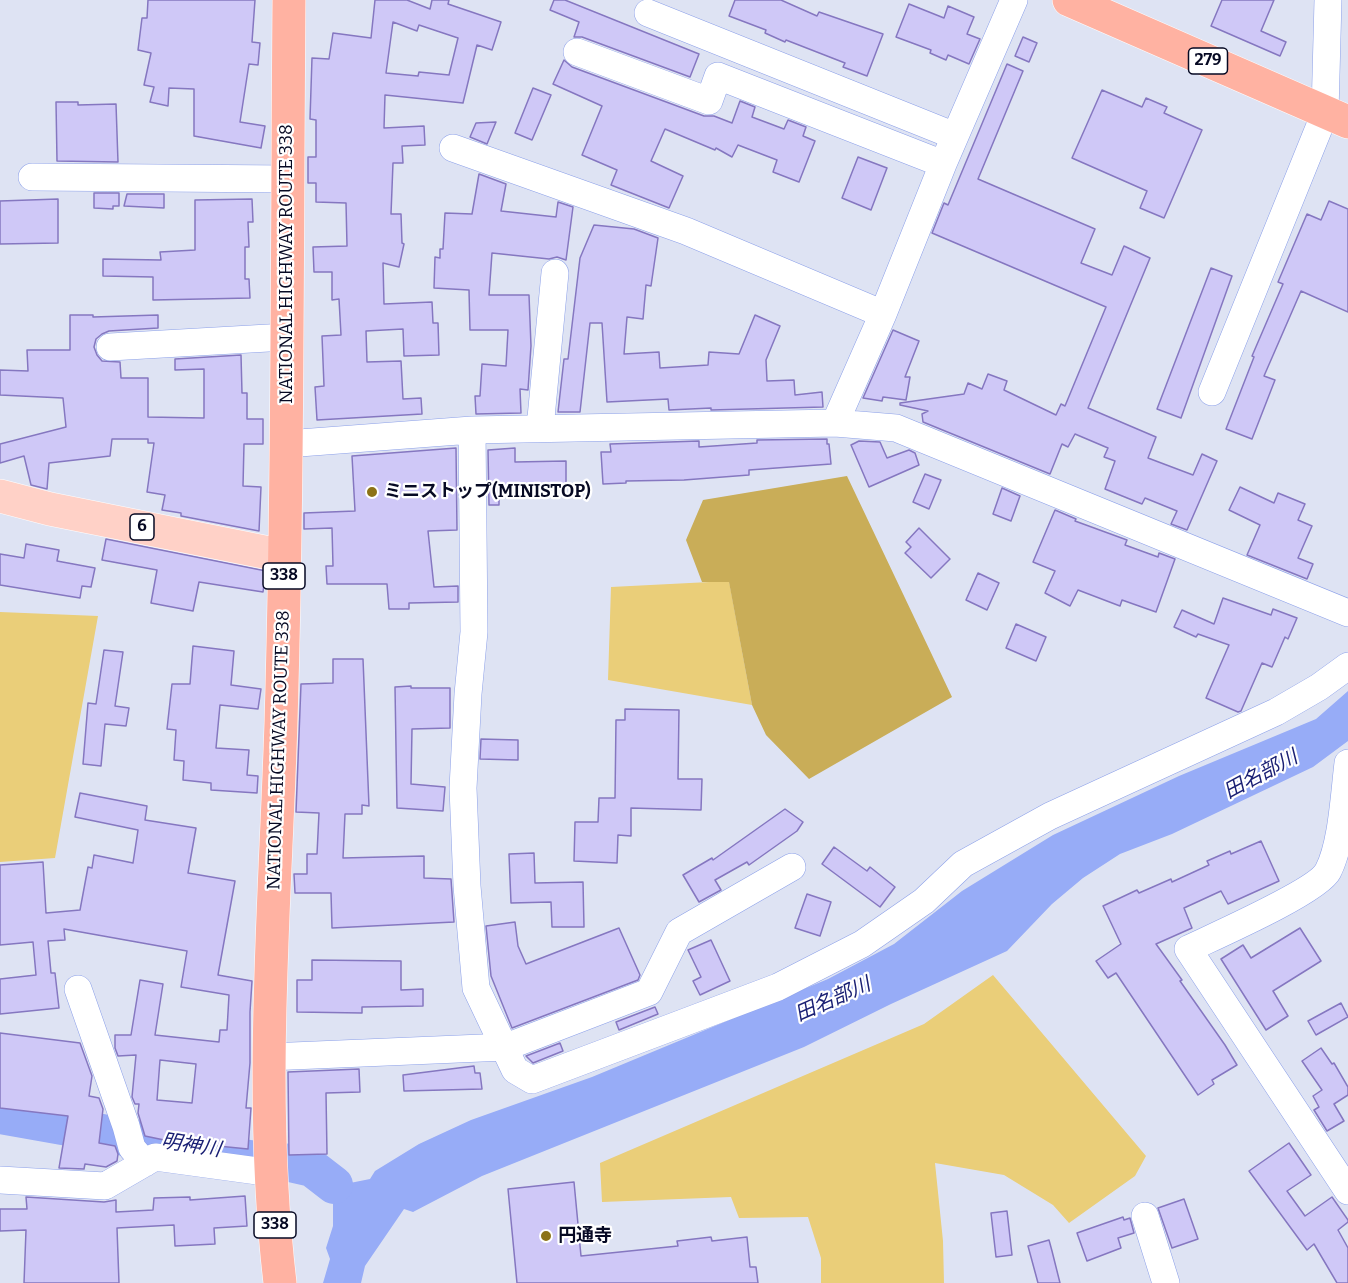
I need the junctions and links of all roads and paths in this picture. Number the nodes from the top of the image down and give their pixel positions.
1 (290, 0) edge
2 (1014, 0) edge
3 (1069, 0) edge
4 (1328, 0) edge
5 (648, 13) dead end
6 (578, 52) dead end
7 (1337, 118) edge
8 (956, 136) junction
9 (453, 148) dead end
10 (943, 164) junction
11 (33, 177) dead end
12 (288, 179) junction
13 (555, 273) dead end
14 (883, 314) junction
15 (286, 337) junction
16 (111, 346) dead end
17 (1212, 392) dead end
18 (835, 423) junction
19 (540, 428) junction
20 (472, 430) junction
21 (285, 444) junction
22 (0, 496) edge
23 (284, 556) junction
24 (1348, 613) edge
25 (1348, 666) edge
26 (1348, 763) edge
27 (792, 867) dead end
28 (78, 989) dead end
29 (506, 1047) junction
30 (268, 1056) junction
31 (134, 1146) junction
32 (271, 1164) junction
33 (0, 1180) edge
34 (1348, 1191) edge
35 (1145, 1216) dead end
36 (280, 1283) edge
37 (1166, 1283) edge

1 - 12 highway, NATIONAL HIGHWAY ROUTE 338 / 338
2 - 8 street
3 - 7 highway, 279
4 - 7 street
5 - 8 street
6 - 10 street
7 - 17 street
8 - 10 street
9 - 14 street
10 - 14 street
11 - 12 street
12 - 15 highway, NATIONAL HIGHWAY ROUTE 338 / 338
13 - 19 street
14 - 18 street
15 - 16 street
15 - 21 highway, NATIONAL HIGHWAY ROUTE 338 / 338
18 - 19 street
18 - 24 street
19 - 20 street
20 - 21 street
20 - 29 street
21 - 23 highway, NATIONAL HIGHWAY ROUTE 338 / 338
22 - 23 main road, 6
23 - 30 highway, NATIONAL HIGHWAY ROUTE 338 / 338
25 - 29 street
26 - 34 street
27 - 29 street
28 - 31 street
29 - 30 street
30 - 32 highway, NATIONAL HIGHWAY ROUTE 338 / 338
31 - 32 street
31 - 33 street
32 - 36 highway, NATIONAL HIGHWAY ROUTE 338 / 338
35 - 37 street

